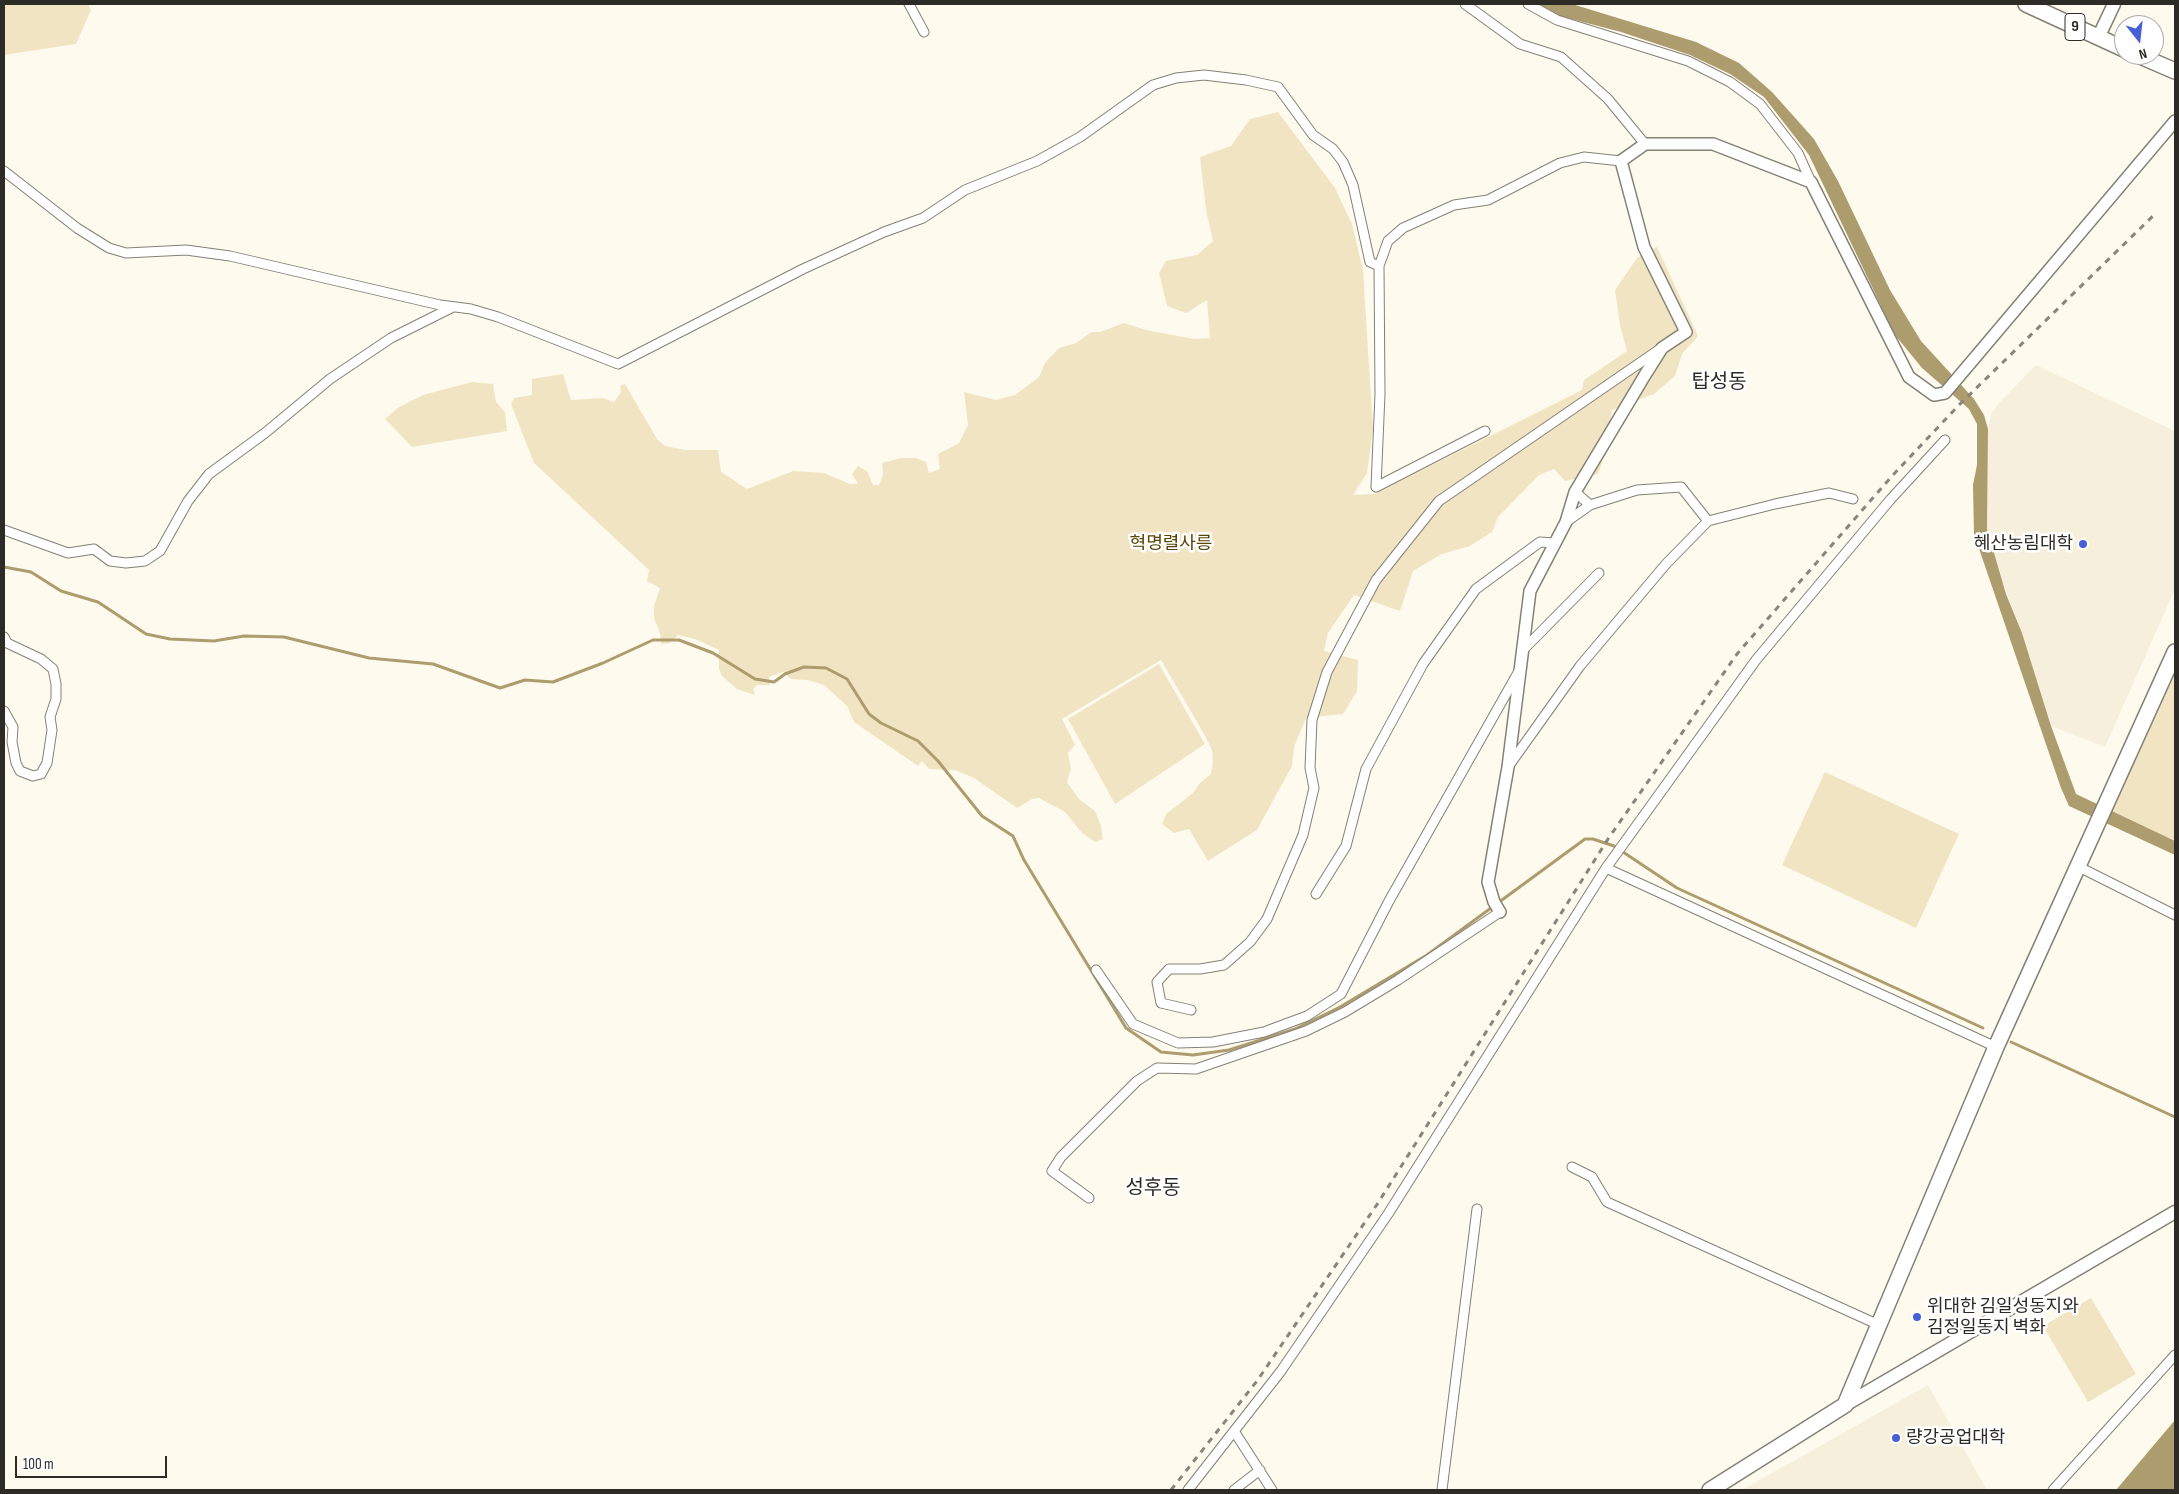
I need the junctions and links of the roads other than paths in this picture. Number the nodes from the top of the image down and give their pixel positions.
1 (909, 4) edge
2 (1465, 4) edge
3 (1528, 4) edge
4 (2026, 4) edge
5 (2114, 4) edge
6 (924, 32) dead end
7 (2098, 38) junction
8 (2114, 45) edge
9 (2161, 65) edge
10 (2175, 71) edge
11 (2175, 121) edge
12 (1645, 144) junction
13 (1621, 161) junction
14 (4, 172) edge
15 (1811, 182) junction
16 (1379, 266) junction
17 (454, 306) junction
18 (1662, 348) junction
19 (1486, 431) dead end
20 (1945, 440) dead end
21 (1575, 492) junction
22 (1853, 499) dead end
23 (1590, 505) junction
24 (1708, 521) junction
25 (1566, 522) junction
26 (4, 530) edge
27 (1554, 543) junction
28 (1599, 573) dead end
29 (4, 637) edge
30 (1523, 650) junction
31 (2175, 652) edge
32 (1520, 669) junction
33 (4, 711) edge
34 (1508, 767) junction
35 (2079, 867) junction
36 (1606, 868) junction
37 (1316, 894) dead end
38 (1496, 907) joint
39 (2175, 915) edge
40 (1096, 970) dead end
41 (1191, 1010) dead end
42 (1996, 1047) junction
43 (1572, 1168) dead end
44 (1089, 1198) dead end
45 (1477, 1209) dead end
46 (2175, 1212) edge
47 (1879, 1325) junction
48 (2175, 1354) edge
49 (1845, 1405) junction
50 (1234, 1431) junction
51 (1260, 1470) junction
52 (1188, 1490) edge
53 (1234, 1490) edge
54 (1272, 1490) edge
55 (1442, 1490) edge
56 (1710, 1490) edge
57 (2054, 1490) edge

1 - 6 street
2 - 12 street
3 - 15 street
4 - 7 main road, 9
5 - 7 main road
7 - 8 main road, 9
9 - 10 main road
11 - 15 street
12 - 13 street
12 - 15 street
13 - 16 street
13 - 18 street
14 - 17 street
16 - 17 street
16 - 19 street
17 - 26 street
18 - 21 street
18 - 41 street
20 - 36 street
21 - 23 street
21 - 25 street
22 - 24 street
23 - 24 street
23 - 25 street
24 - 34 street
25 - 27 street
27 - 30 street
27 - 37 street
28 - 30 street
29 - 33 street
30 - 32 street
31 - 35 main road
32 - 34 street
32 - 40 street
34 - 38 street
35 - 39 street
35 - 42 main road
36 - 42 street
36 - 50 street
38 - 44 street
42 - 47 main road
43 - 47 street
45 - 55 street
46 - 49 main road
47 - 49 main road
48 - 57 street
49 - 56 main road
50 - 51 street
50 - 52 street
51 - 53 street
51 - 54 street

